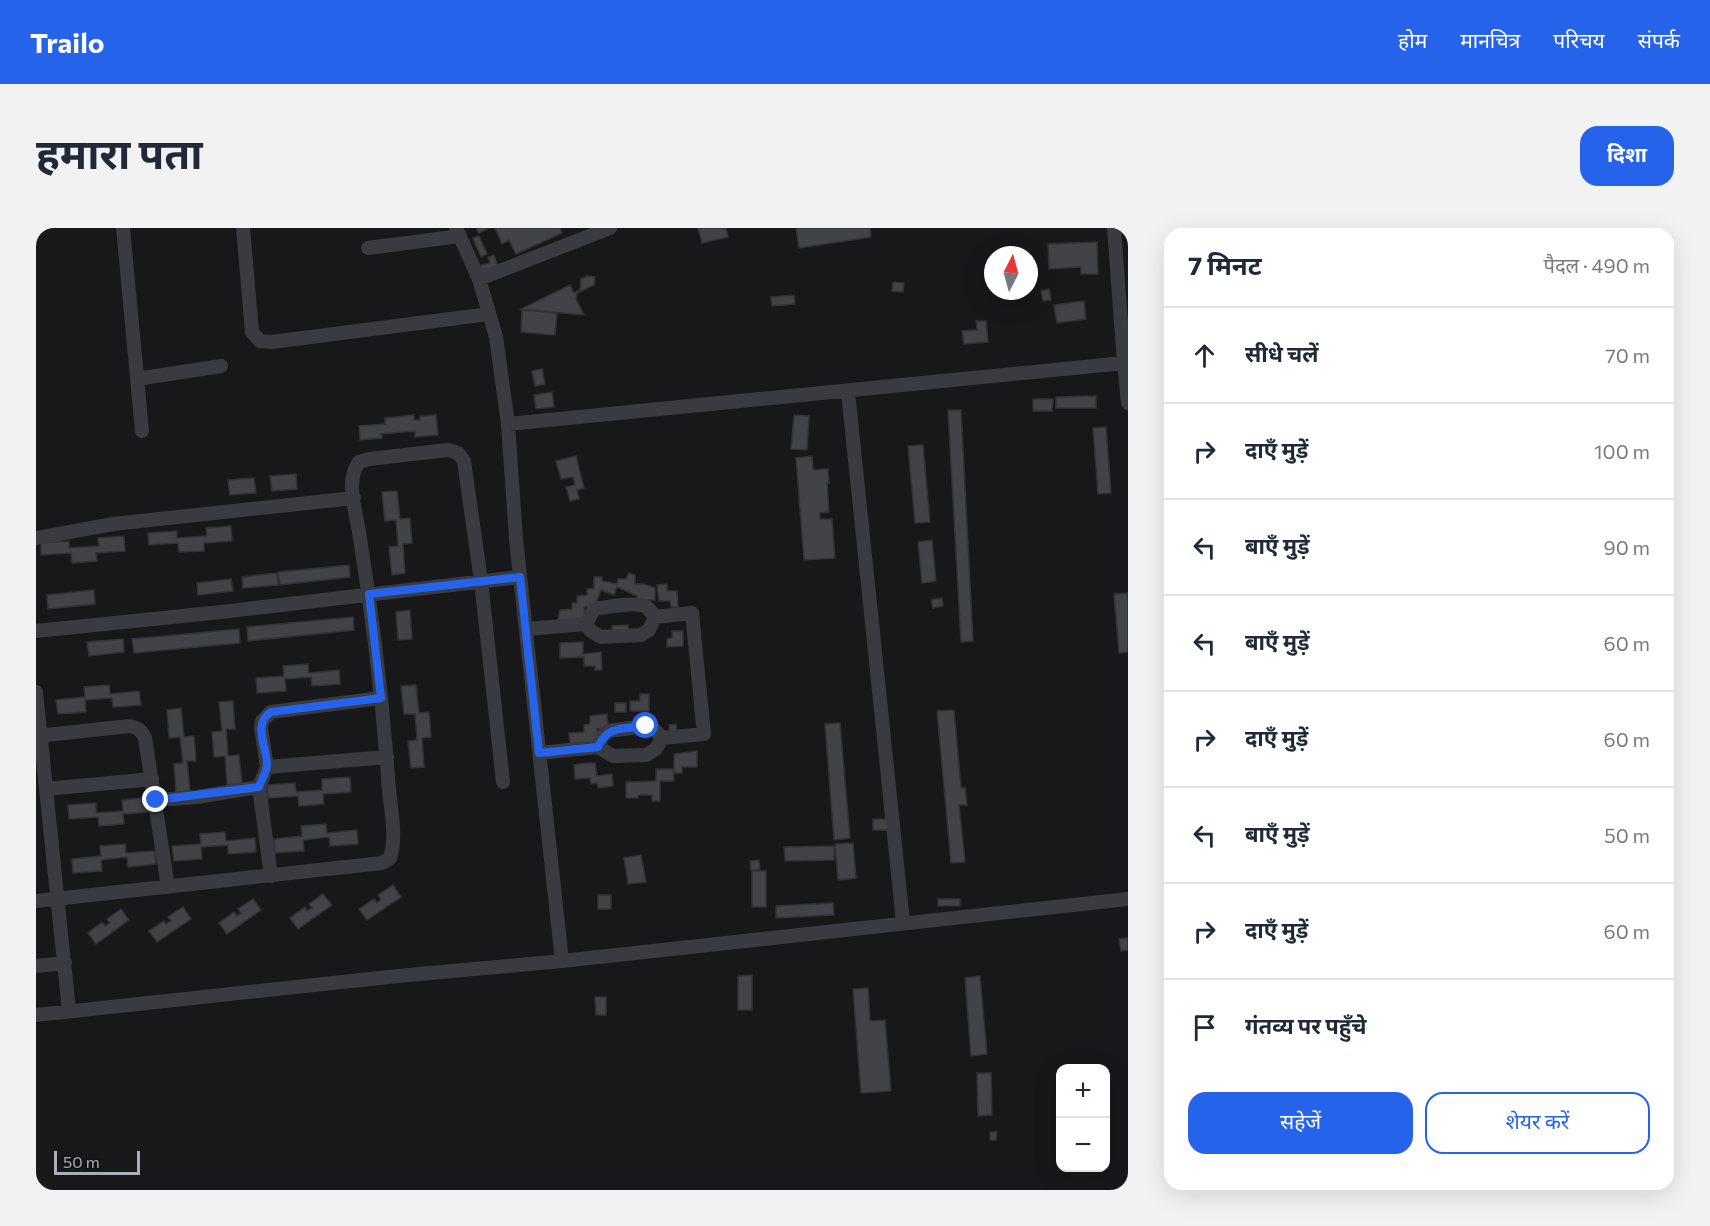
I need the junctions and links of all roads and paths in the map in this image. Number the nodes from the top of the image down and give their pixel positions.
1 (123, 228) edge
2 (243, 228) edge
3 (610, 228) edge
4 (1114, 228) edge
5 (458, 232) edge
6 (368, 248) dead end
7 (479, 279) junction
8 (489, 314) junction
9 (1124, 363) junction
10 (221, 366) dead end
11 (137, 379) junction
12 (848, 392) junction
13 (1128, 403) edge
14 (508, 424) junction
15 (142, 431) dead end
16 (354, 498) junction
17 (36, 538) edge
18 (520, 577) junction
19 (481, 581) junction
20 (369, 594) junction
21 (655, 617) junction
22 (586, 624) junction
23 (526, 629) junction
24 (36, 631) edge
25 (36, 692) edge
26 (381, 698) junction
27 (38, 736) edge
28 (662, 738) junction
29 (598, 747) junction
30 (539, 753) junction
31 (387, 756) junction
32 (267, 767) junction
33 (152, 779) junction
34 (502, 782) dead end
35 (259, 787) junction
36 (46, 789) junction
37 (156, 800) junction
38 (271, 876) junction
39 (168, 887) junction
40 (58, 899) junction
41 (1128, 899) edge
42 (36, 901) edge
43 (903, 922) junction
44 (562, 962) junction
45 (65, 963) junction
46 (36, 966) edge
47 (69, 1011) junction
48 (36, 1015) edge

1 - 11 street
2 - 8 street
3 - 7 street
4 - 9 street
5 - 6 street
5 - 7 street
7 - 8 street
8 - 14 street
9 - 12 street
9 - 13 street
10 - 11 street
11 - 15 street
12 - 14 street
12 - 43 street
14 - 18 street
16 - 17 street
16 - 19 street
16 - 20 street
18 - 19 street
18 - 23 street
19 - 20 street
19 - 34 street
20 - 24 street
20 - 26 street
21 - 22 street
21 - 22 street
21 - 28 street
22 - 23 street
23 - 30 street
25 - 27 street
26 - 31 street
26 - 32 street
27 - 33 street
27 - 36 street
28 - 29 street
28 - 29 street
29 - 30 street
30 - 44 street
31 - 32 street
31 - 38 street
32 - 35 street
33 - 36 street
33 - 37 street
35 - 37 street
35 - 38 street
36 - 40 street
37 - 39 street
38 - 39 street
39 - 40 street
40 - 42 street
40 - 45 street
41 - 43 street
43 - 44 street
44 - 47 street
45 - 46 street
45 - 47 street
47 - 48 street

